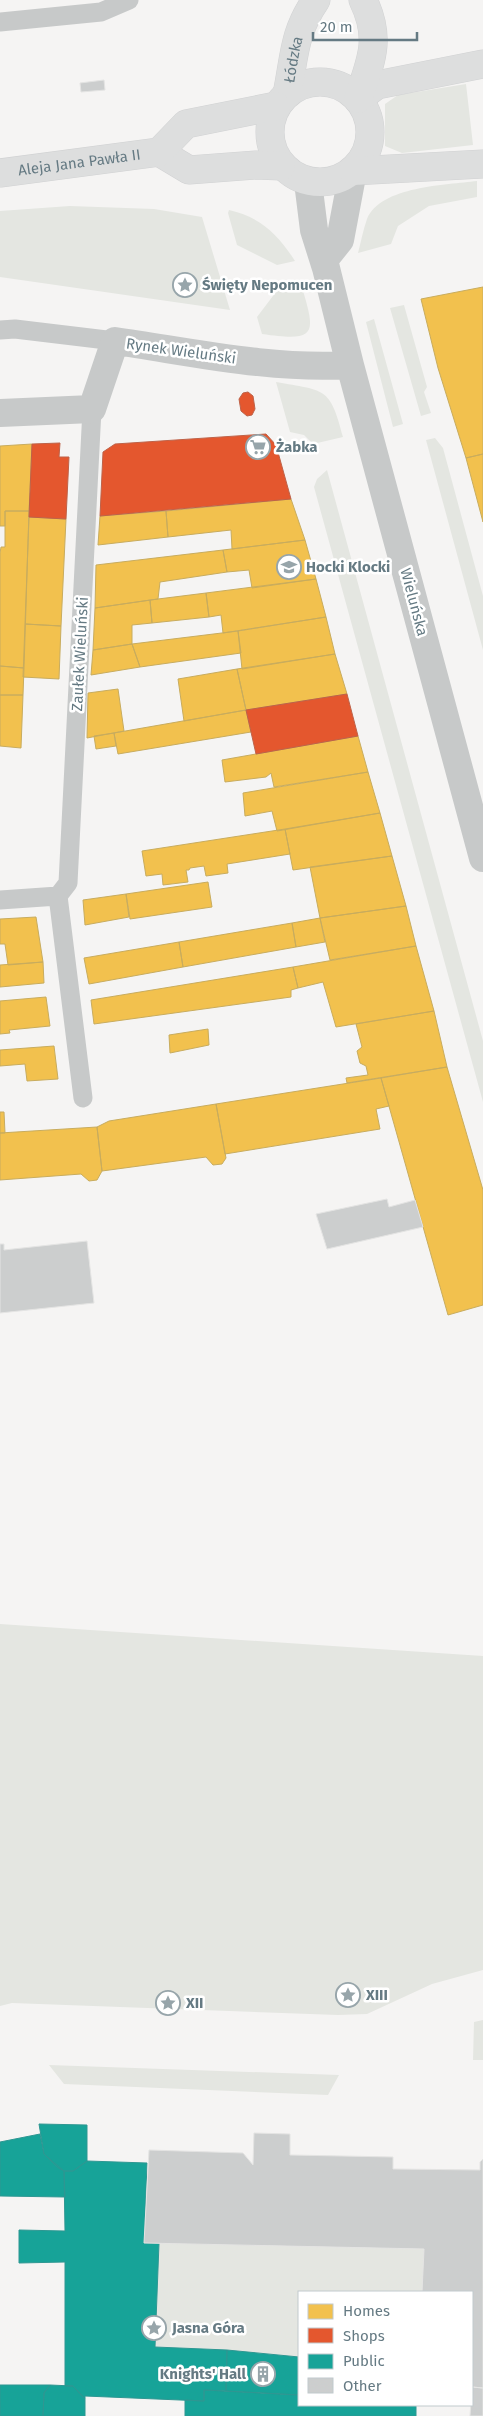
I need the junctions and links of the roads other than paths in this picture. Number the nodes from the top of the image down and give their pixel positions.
1 (129, 0) edge
2 (316, 0) edge
3 (364, 0) edge
4 (0, 22) edge
5 (483, 64) edge
6 (358, 99) junction
7 (281, 100) junction
8 (159, 152) junction
9 (483, 164) edge
10 (281, 166) junction
11 (353, 171) junction
12 (0, 173) edge
13 (308, 182) junction
14 (324, 260) junction
15 (0, 330) edge
16 (115, 341) junction
17 (350, 366) junction
18 (92, 409) junction
19 (0, 414) edge
20 (483, 858) edge
21 (58, 896) junction
22 (0, 900) edge
23 (83, 1098) dead end

1 - 4 lane
2 - 7 street, Łódzka
3 - 6 street
5 - 6 street
6 - 7 street
6 - 11 street
7 - 8 street, Aleja Jana Pawła II
7 - 10 street
8 - 10 street, Aleja Jana Pawła II
8 - 12 street, Aleja Jana Pawła II
9 - 11 street
10 - 13 street
11 - 13 street
11 - 14 street
13 - 14 street, Wieluńska
14 - 17 street, Wieluńska
15 - 16 lane
16 - 17 street, Rynek Wieluński
16 - 18 street, Rynek Wieluński
17 - 20 street, Wieluńska
18 - 19 street
18 - 21 lane, Zaułek Wieluński
21 - 22 lane
21 - 23 lane

